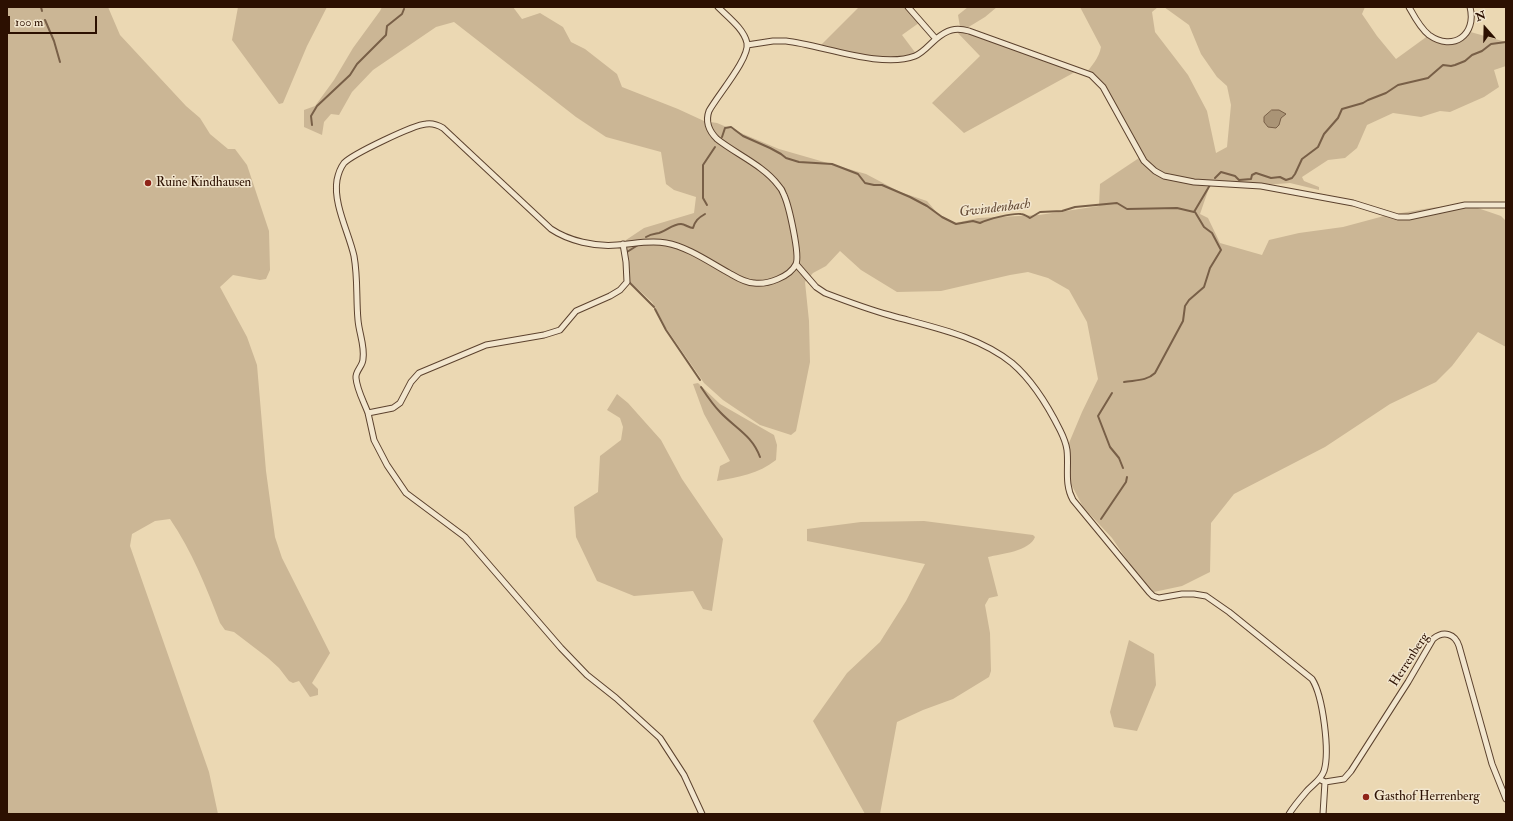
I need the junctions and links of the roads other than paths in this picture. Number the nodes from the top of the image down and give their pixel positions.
1 (718, 7) edge
2 (908, 7) edge
3 (1409, 7) edge
4 (1470, 7) edge
5 (936, 39) junction
6 (748, 45) junction
7 (1506, 205) edge
8 (622, 244) junction
9 (796, 264) junction
10 (368, 413) junction
11 (1319, 779) junction
12 (1325, 782) junction
13 (1506, 799) edge
14 (702, 814) edge
15 (1289, 814) edge
16 (1323, 814) edge

1 - 6 street
2 - 5 street
3 - 4 street
5 - 6 street
5 - 7 street
6 - 9 street
8 - 9 street
8 - 10 street
8 - 10 street
9 - 11 street
10 - 14 street
11 - 12 street
11 - 15 street
12 - 13 street, Herrenberg
12 - 16 street

